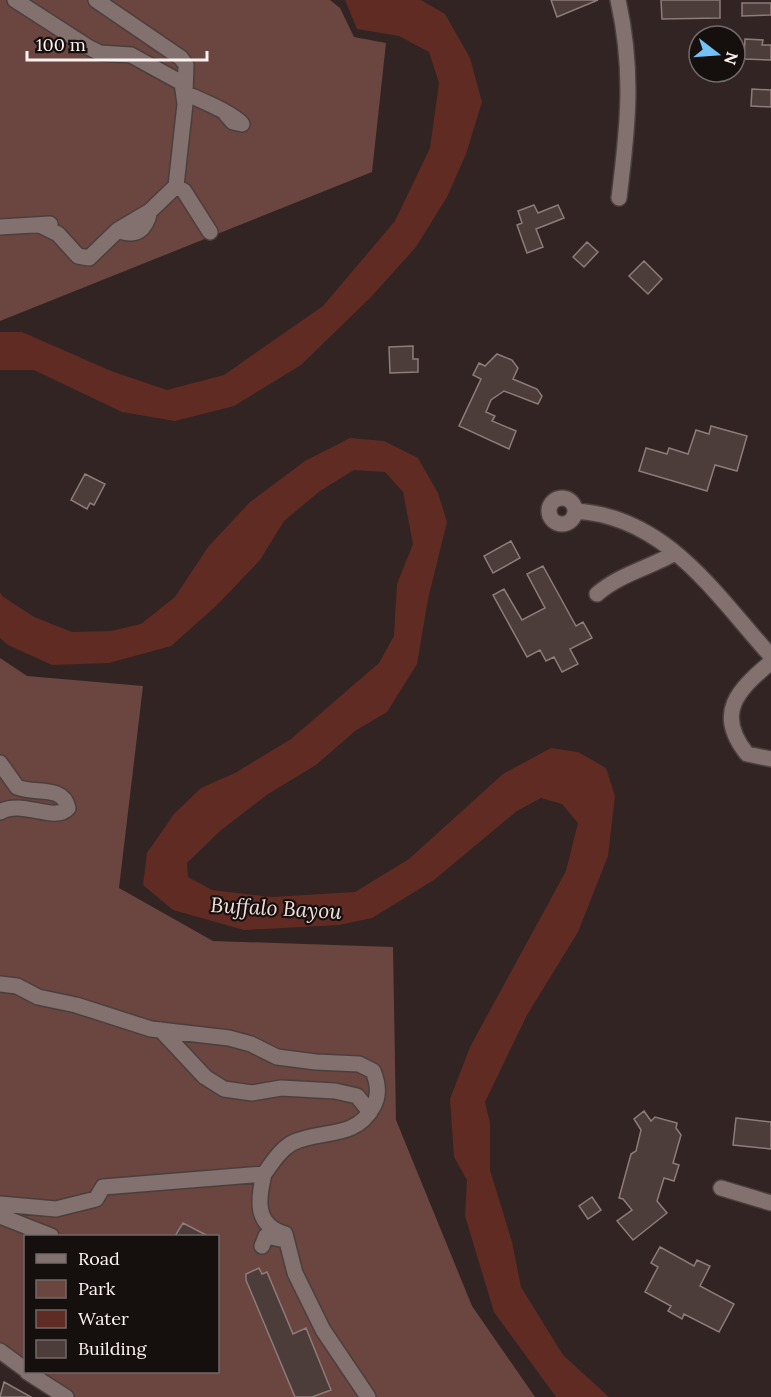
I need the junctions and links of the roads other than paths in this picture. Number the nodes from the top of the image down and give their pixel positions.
1 (15, 0) edge
2 (96, 0) edge
3 (618, 0) edge
4 (185, 93) junction
5 (226, 114) dead end
6 (176, 186) junction
7 (620, 198) dead end
8 (0, 227) edge
9 (210, 232) dead end
10 (575, 511) dead end
11 (675, 553) junction
12 (597, 594) dead end
13 (771, 656) edge
14 (771, 662) edge
15 (771, 759) edge
16 (0, 763) edge
17 (18, 788) junction
18 (15, 806) junction
19 (0, 812) edge
20 (0, 984) edge
21 (161, 1030) junction
22 (370, 1112) junction
23 (264, 1174) junction
24 (721, 1188) dead end
25 (771, 1203) edge
26 (0, 1204) edge
27 (0, 1216) edge
28 (48, 1235) edge
29 (288, 1240) junction
30 (262, 1246) dead end
31 (0, 1351) edge
32 (24, 1369) edge
33 (29, 1373) edge
34 (66, 1397) edge
35 (368, 1397) edge

1 - 4 street
2 - 4 street
3 - 7 street
4 - 5 street
4 - 6 street
6 - 8 street
6 - 9 street
10 - 11 street
11 - 12 street
11 - 13 street
14 - 15 street
16 - 17 street
17 - 18 street
17 - 18 street
18 - 19 street
20 - 21 street
21 - 22 street
21 - 22 street
22 - 23 street
23 - 26 street
23 - 29 street
24 - 25 street
27 - 28 street
29 - 30 street
29 - 35 street
31 - 32 street
33 - 34 street

